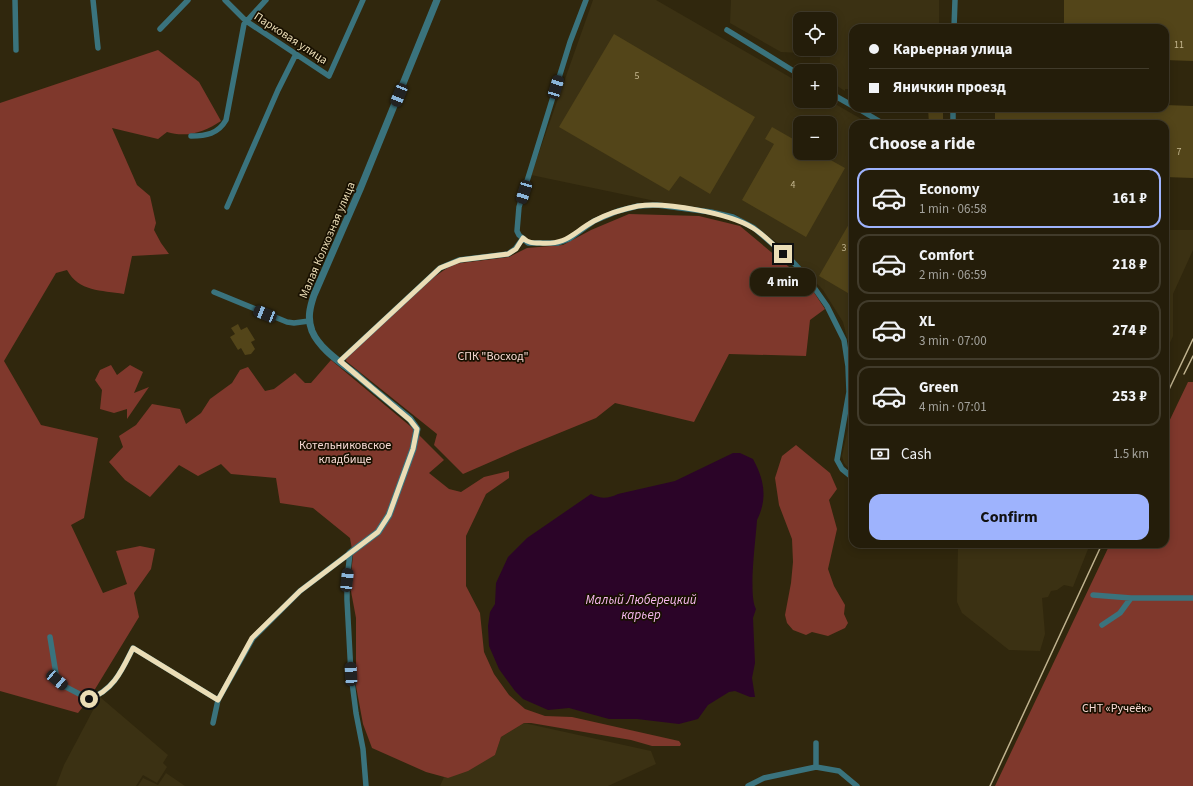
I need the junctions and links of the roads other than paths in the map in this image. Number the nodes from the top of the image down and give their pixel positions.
1 (15, 0) edge
2 (93, 0) edge
3 (188, 0) edge
4 (226, 0) edge
5 (266, 0) edge
6 (363, 0) edge
7 (437, 0) edge
8 (586, 0) edge
9 (954, 0) edge
10 (246, 21) junction
11 (954, 24) edge
12 (160, 29) dead end
13 (727, 30) dead end
14 (98, 48) dead end
15 (16, 50) dead end
16 (296, 54) junction
17 (793, 71) edge
18 (837, 97) edge
19 (849, 104) edge
20 (864, 112) edge
21 (877, 120) edge
22 (191, 136) dead end
23 (227, 207) dead end
24 (523, 238) junction
25 (214, 292) dead end
26 (309, 321) junction
27 (340, 361) junction
28 (849, 392) edge
29 (849, 392) edge
30 (849, 475) edge
31 (350, 553) junction
32 (1092, 595) dead end
33 (1131, 598) junction
34 (1193, 598) edge
35 (1102, 625) dead end
36 (50, 637) dead end
37 (218, 700) junction
38 (213, 723) dead end
39 (816, 743) dead end
40 (816, 767) junction
41 (366, 786) edge
42 (748, 786) edge
43 (857, 786) edge

1 - 15 street
2 - 14 street
3 - 12 street
4 - 10 street, Парковая улица
5 - 10 street
6 - 16 street, Парковая улица
7 - 26 street, Малая Колхозная улица
8 - 24 street
9 - 11 street
10 - 16 street, Парковая улица
10 - 22 street
13 - 17 street
16 - 23 street
18 - 19 street
20 - 21 street
24 - 27 street
24 - 28 street
25 - 26 street
26 - 27 street
27 - 31 street
29 - 30 street
31 - 37 street
31 - 41 street
32 - 33 street
33 - 34 street
33 - 35 street
36 - 37 street
37 - 38 street
39 - 40 street
40 - 42 street
40 - 43 street

